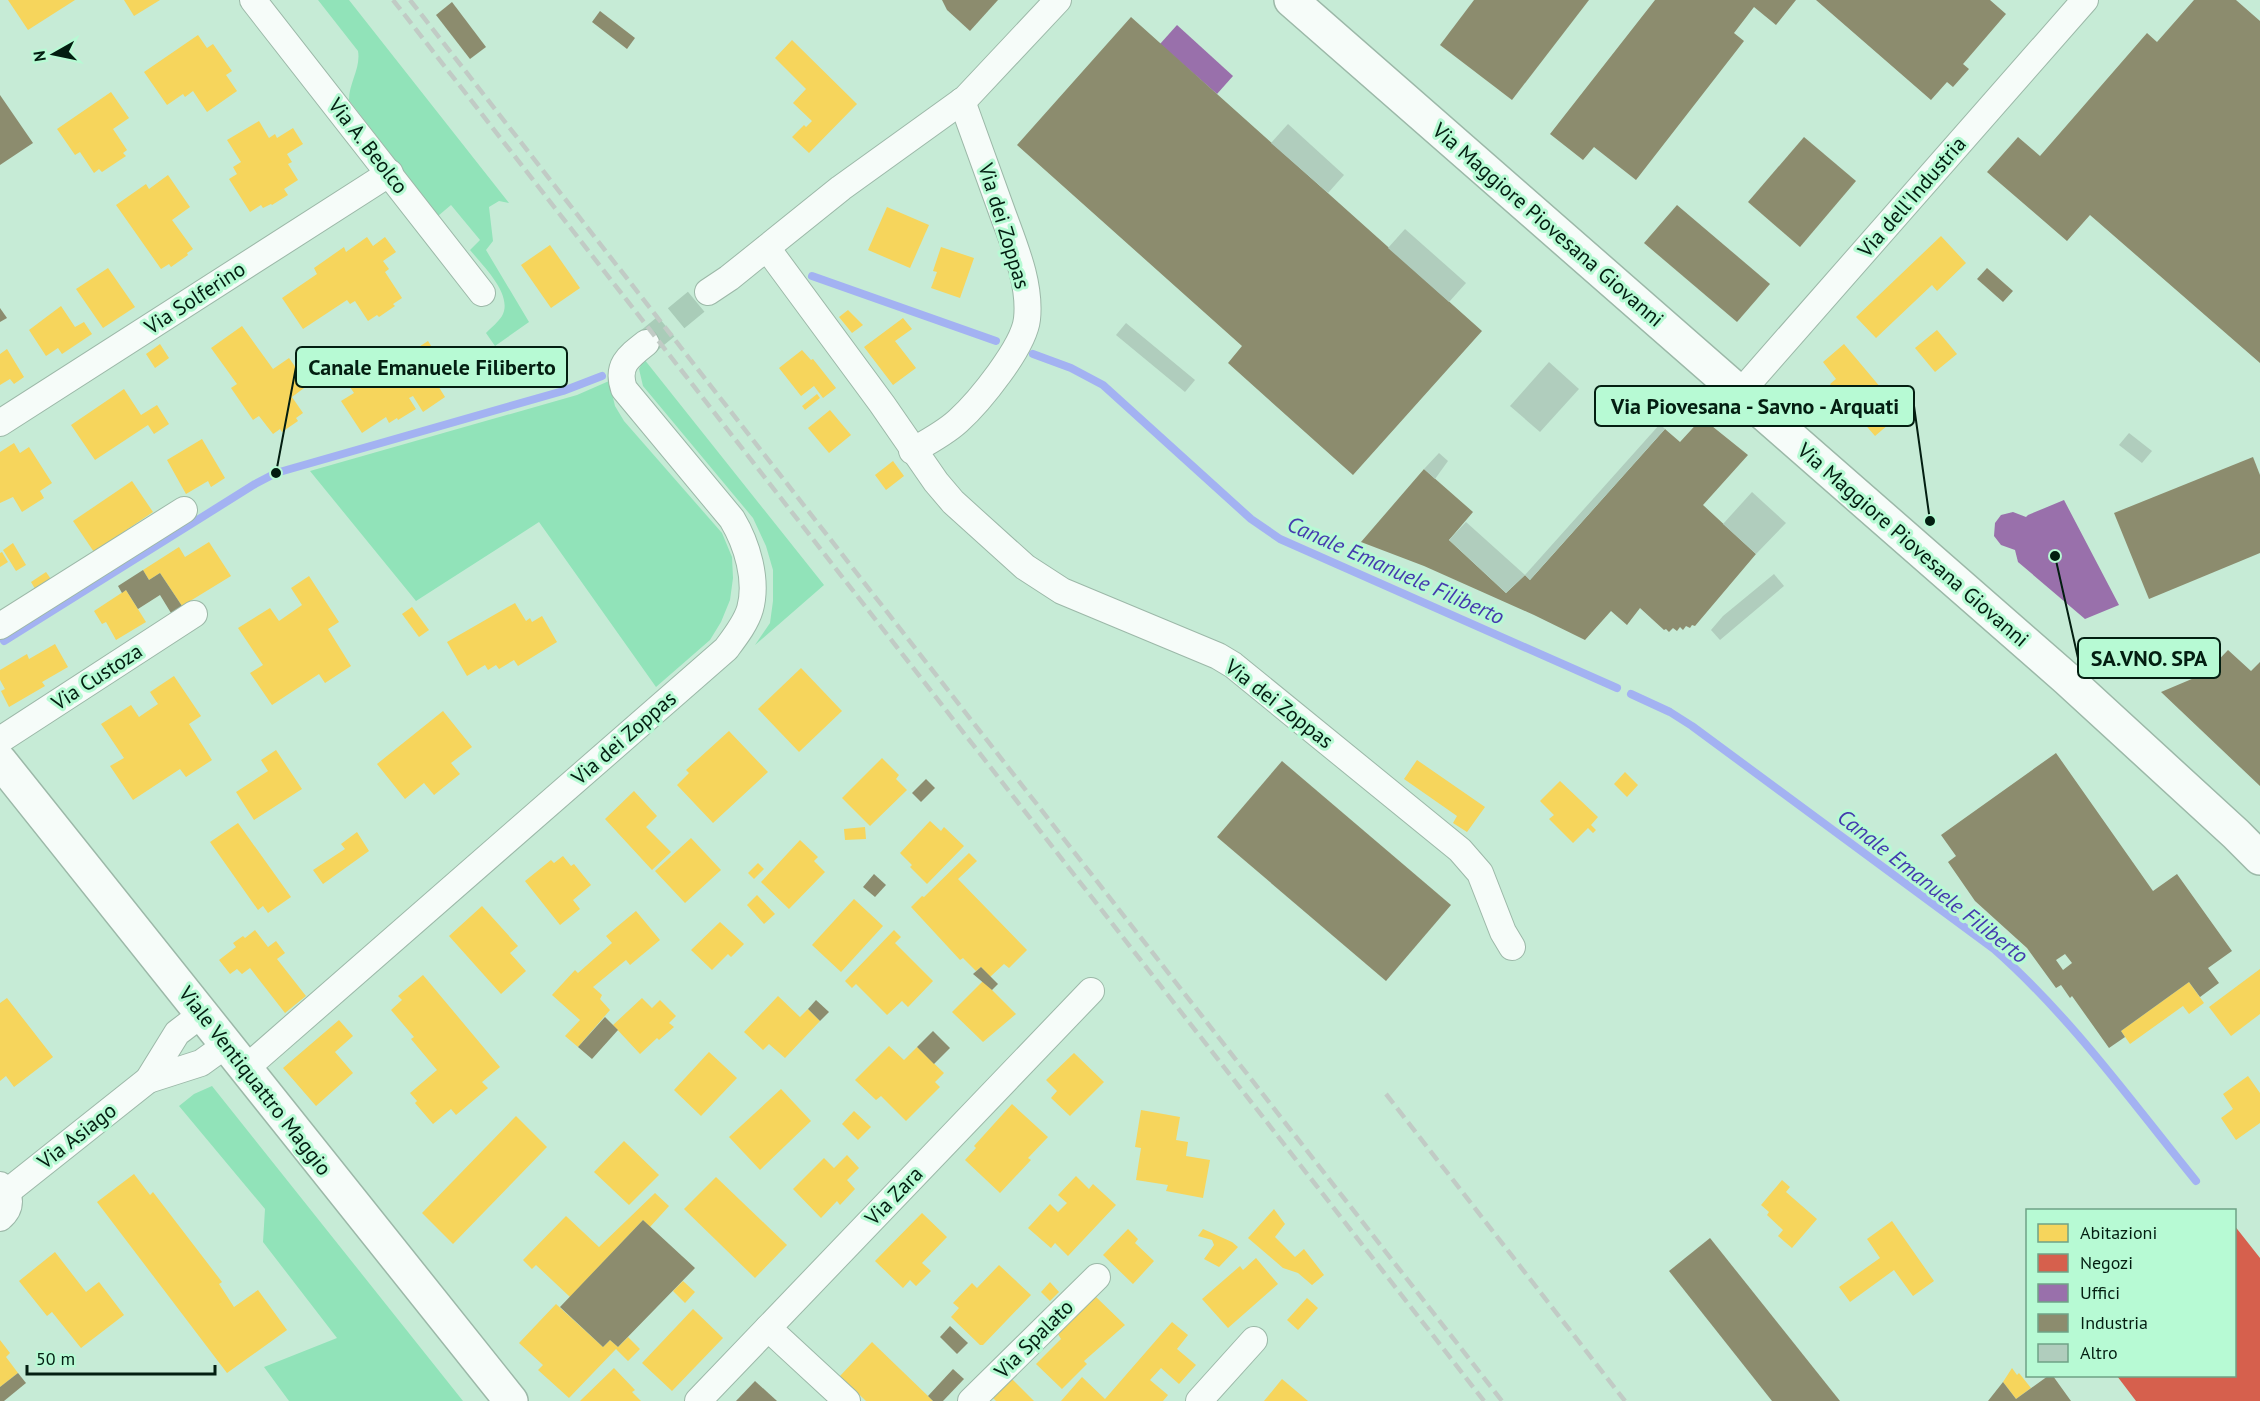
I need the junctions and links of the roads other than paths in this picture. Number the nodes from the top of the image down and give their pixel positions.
1 (253, 0) edge
2 (1058, 0) edge
3 (1291, 0) edge
4 (2085, 0) edge
5 (962, 101) junction
6 (390, 173) junction
7 (767, 248) junction
8 (708, 292) tunnel mouth
9 (482, 293) dead end
10 (646, 343) tunnel mouth
11 (1739, 394) junction
12 (0, 423) edge
13 (912, 451) junction
14 (184, 510) dead end
15 (194, 614) dead end
16 (0, 626) edge
17 (0, 740) edge
18 (0, 761) edge
19 (2260, 858) edge
20 (1512, 947) dead end
21 (1090, 991) dead end
22 (202, 1014) junction
23 (235, 1057) junction
24 (148, 1080) junction
25 (4, 1188) edge
26 (0, 1218) edge
27 (1097, 1277) dead end
28 (768, 1328) junction
29 (1254, 1340) dead end
30 (511, 1401) edge
31 (698, 1401) edge
32 (847, 1401) edge
33 (971, 1401) edge
34 (1199, 1401) edge

1 - 6 street, Via A. Beolco
2 - 5 street
3 - 11 street, Via Maggiore Piovesana Giovanni
4 - 11 street, Via dell'Industria
5 - 7 street
5 - 13 street, Via dei Zoppas
6 - 9 street, Via A. Beolco
6 - 12 street, Via Solferino
7 - 8 street
7 - 13 street, Via dei Zoppas
10 - 23 street, Via dei Zoppas
11 - 19 street, Via Maggiore Piovesana Giovanni
13 - 20 street, Via dei Zoppas
14 - 16 street
15 - 17 street, Via Custoza
18 - 22 street, Viale Ventiquattro Maggio
21 - 28 street, Via Zara
22 - 23 street, Viale Ventiquattro Maggio
22 - 24 street, Via Asiago
23 - 24 street, Via Asiago
23 - 30 street, Viale Ventiquattro Maggio
24 - 25 street, Via Asiago
25 - 26 street
27 - 33 street, Via Spalato
28 - 31 street, Via Zara
28 - 32 street
29 - 34 street

